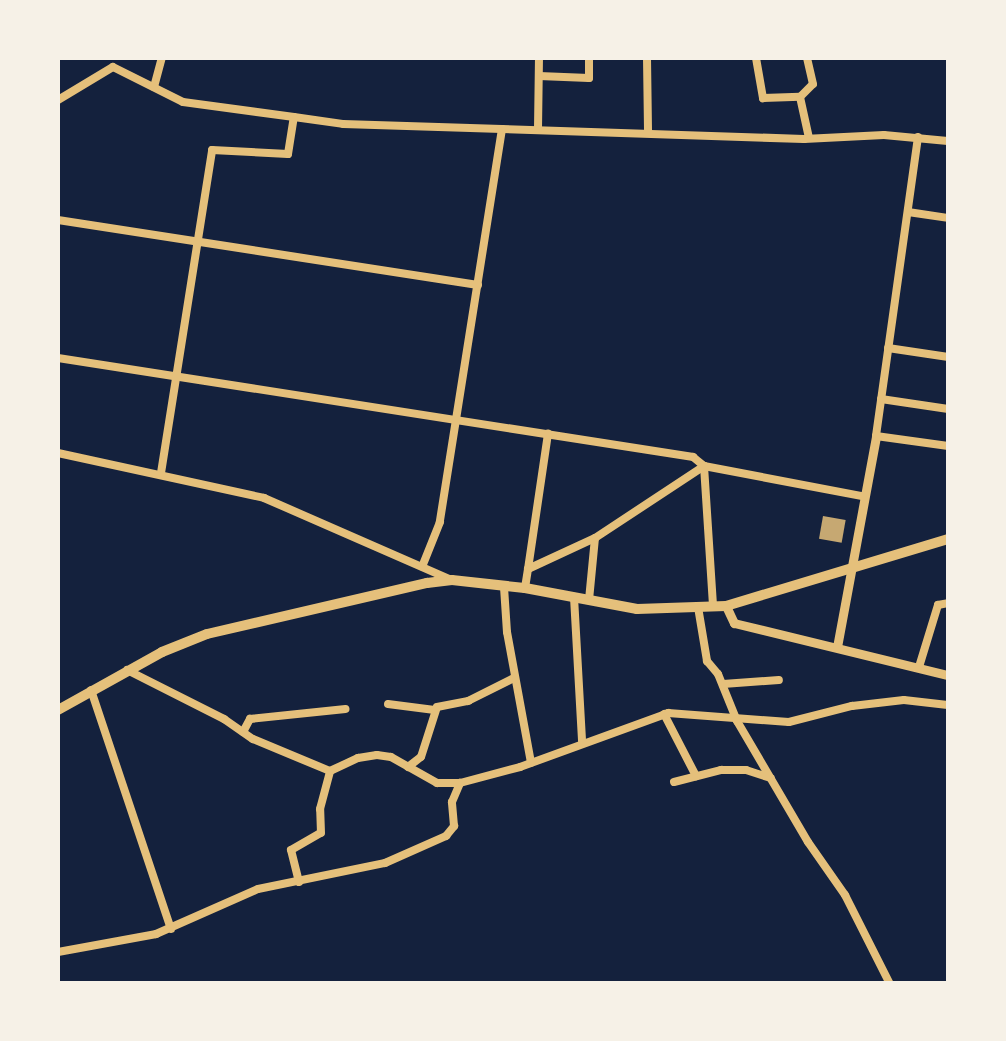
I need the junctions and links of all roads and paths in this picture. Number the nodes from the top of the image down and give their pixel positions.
1 (162, 58) edge
2 (539, 58) edge
3 (589, 58) edge
4 (647, 58) edge
5 (756, 58) edge
6 (808, 58) edge
7 (539, 76) junction
8 (154, 88) junction
9 (800, 97) junction
10 (58, 100) edge
11 (294, 117) junction
12 (502, 128) junction
13 (538, 129) junction
14 (648, 133) junction
15 (918, 137) junction
16 (809, 138) junction
17 (948, 141) edge
18 (908, 212) junction
19 (948, 218) edge
20 (58, 220) edge
21 (198, 241) junction
22 (478, 286) junction
23 (948, 344) edge
24 (888, 348) junction
25 (948, 357) edge
26 (58, 358) edge
27 (177, 376) junction
28 (881, 399) junction
29 (948, 410) edge
30 (457, 418) junction
31 (548, 433) junction
32 (876, 436) junction
33 (948, 446) edge
34 (58, 453) edge
35 (704, 466) junction
36 (161, 473) junction
37 (862, 496) junction
38 (596, 538) junction
39 (947, 542) edge
40 (422, 567) junction
41 (528, 569) junction
42 (847, 572) junction
43 (452, 580) junction
44 (504, 587) junction
45 (525, 588) junction
46 (574, 597) junction
47 (590, 600) junction
48 (948, 603) edge
49 (698, 607) junction
50 (720, 607) junction
51 (837, 646) junction
52 (919, 667) junction
53 (127, 670) junction
54 (948, 675) edge
55 (514, 678) junction
56 (779, 680) dead end
57 (722, 684) junction
58 (91, 690) junction
59 (388, 704) dead end
60 (948, 705) edge
61 (345, 709) dead end
62 (58, 710) edge
63 (435, 710) junction
64 (664, 714) junction
65 (738, 721) junction
66 (243, 732) junction
67 (582, 742) junction
68 (531, 763) junction
69 (408, 767) junction
70 (330, 771) junction
71 (696, 776) junction
72 (771, 778) junction
73 (674, 782) dead end
74 (460, 783) junction
75 (299, 882) junction
76 (171, 929) junction
77 (58, 952) edge
78 (890, 984) edge

1 - 8 street
2 - 7 street
3 - 7 street
4 - 14 street
5 - 9 street
6 - 9 street
7 - 13 street
8 - 10 street
8 - 11 street
9 - 16 street
11 - 12 street
11 - 21 street
12 - 13 street
12 - 22 street
13 - 14 street
14 - 16 street
15 - 16 street
15 - 17 street
15 - 18 street
18 - 19 street
18 - 24 street
20 - 21 street
21 - 22 street
21 - 27 street
22 - 30 street
23 - 25 street
24 - 25 street
24 - 28 street
26 - 27 street
27 - 30 street
27 - 36 street
28 - 29 street
28 - 32 street
30 - 31 street
30 - 40 street
31 - 35 street
31 - 41 street
32 - 33 street
32 - 37 street
34 - 36 street
35 - 37 street
35 - 38 street
35 - 50 street
36 - 40 street
37 - 42 street
38 - 41 street
38 - 47 street
39 - 42 main road
40 - 43 street
41 - 45 street
42 - 50 main road
42 - 51 street
43 - 44 main road
43 - 53 main road
44 - 45 main road
44 - 55 street
45 - 46 main road
46 - 47 main road
46 - 67 street
47 - 49 main road
48 - 52 street
49 - 50 main road
49 - 57 street
50 - 51 street
51 - 52 street
52 - 54 street
53 - 58 main road
53 - 66 street
55 - 63 street
55 - 68 street
56 - 57 street
57 - 65 street
58 - 62 main road
58 - 76 street
59 - 63 street
60 - 65 street
61 - 66 street
63 - 69 street
64 - 65 street
64 - 67 street
64 - 71 street
65 - 72 street
66 - 70 street
67 - 68 street
68 - 74 street
69 - 70 street
69 - 74 street
70 - 75 street
71 - 72 street
71 - 73 street
72 - 78 street
74 - 75 street
75 - 76 street
76 - 77 street

